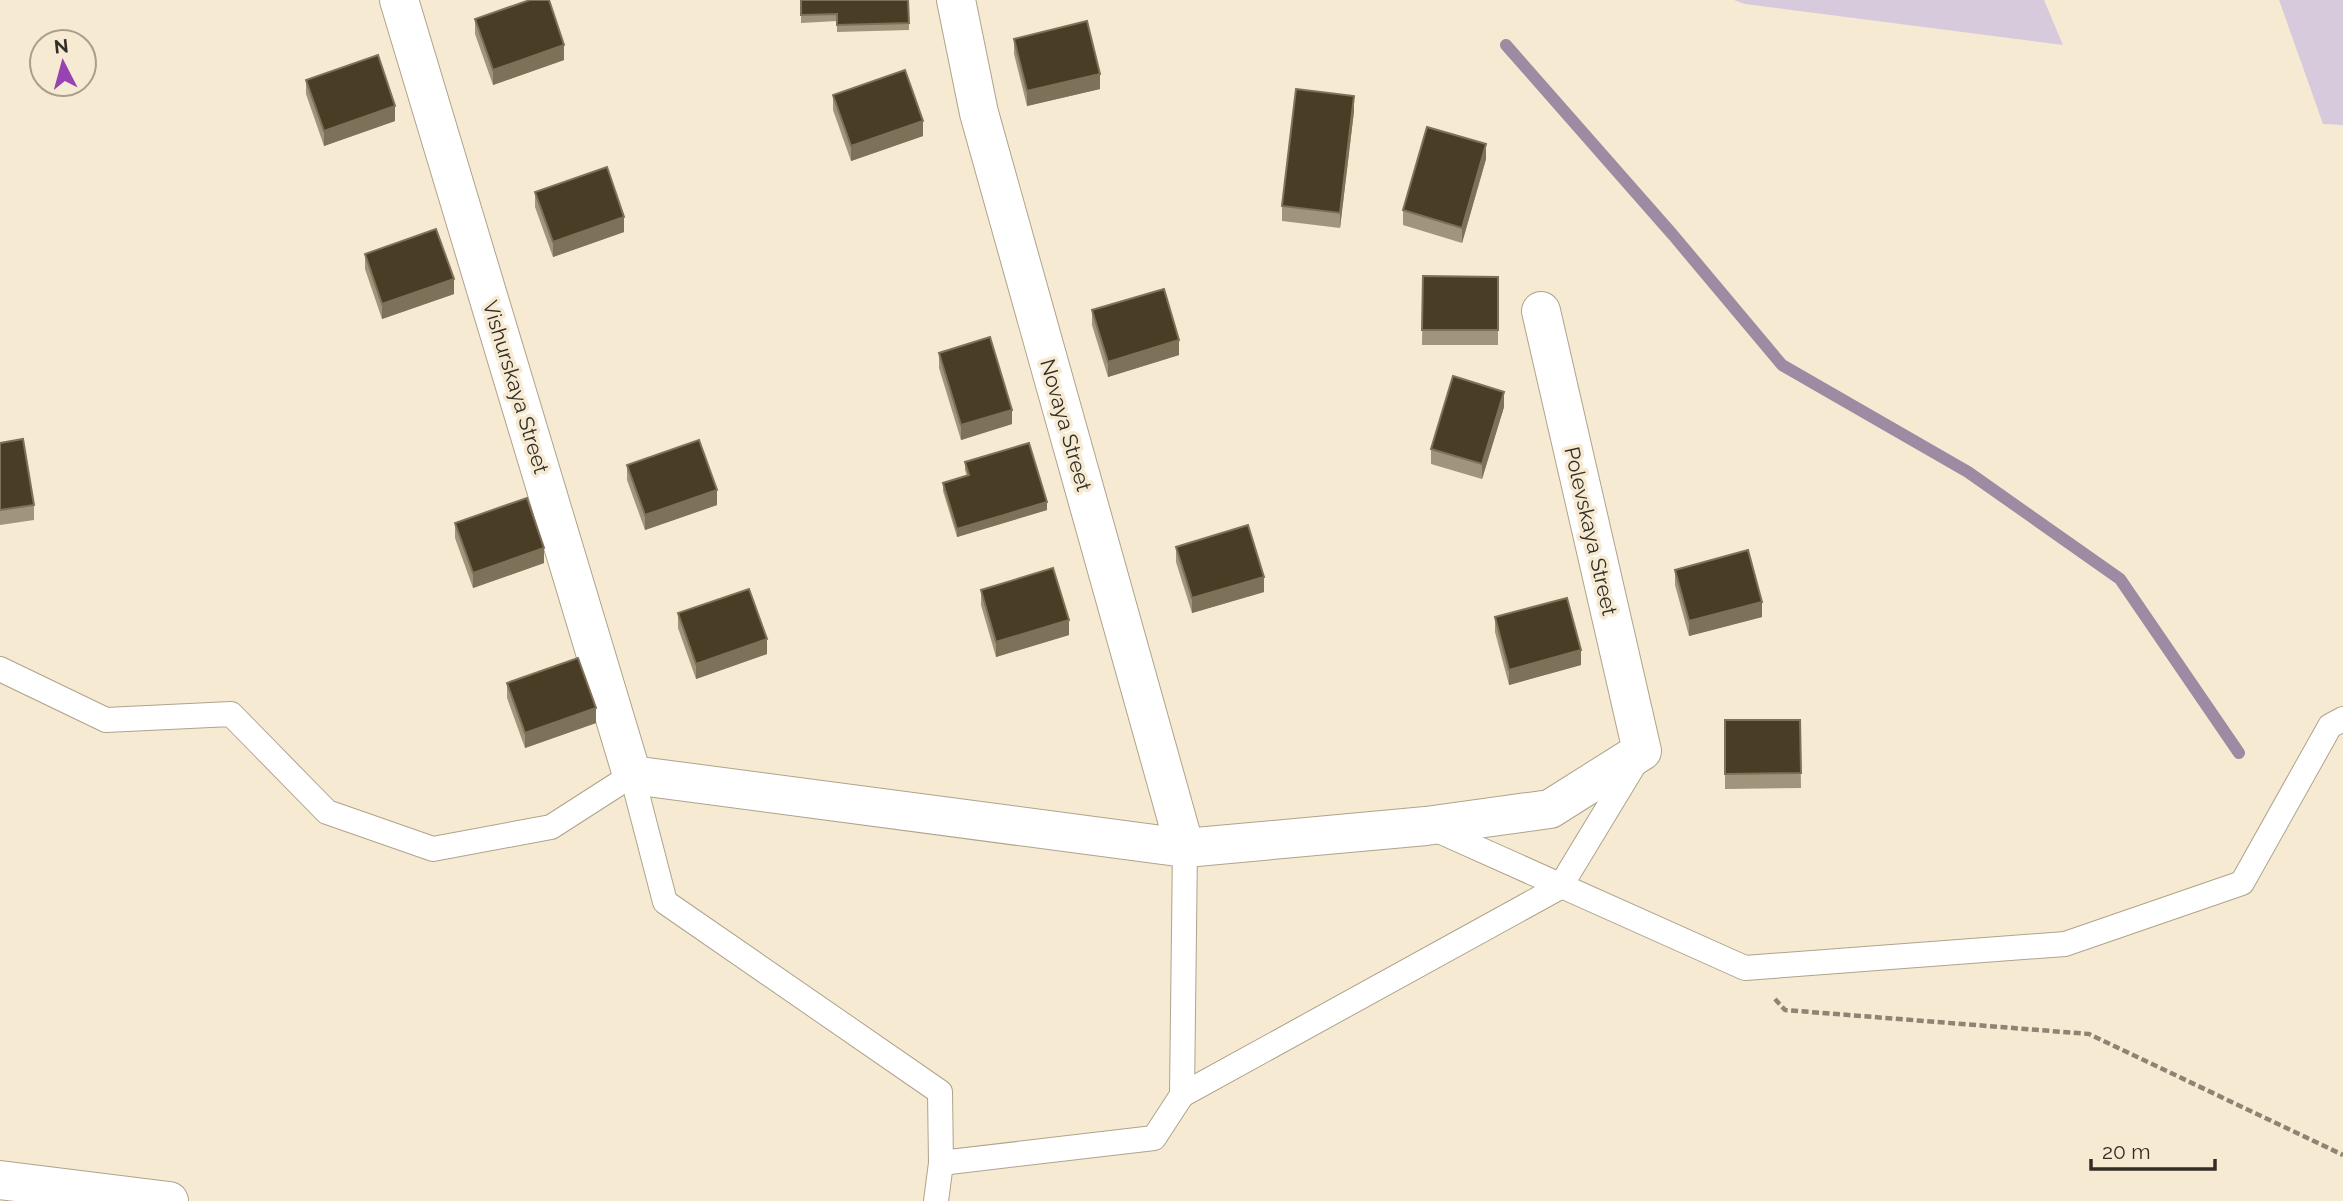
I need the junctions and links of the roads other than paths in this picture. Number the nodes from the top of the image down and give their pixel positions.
1 (399, 0) edge
2 (956, 0) edge
3 (1541, 312) dead end
4 (0, 669) edge
5 (2343, 719) edge
6 (1642, 751) junction
7 (632, 775) junction
8 (1426, 826) junction
9 (1185, 848) junction
10 (1560, 887) junction
11 (1182, 1095) junction
12 (941, 1163) junction
13 (0, 1180) edge
14 (169, 1201) edge
15 (936, 1201) edge

1 - 7 street, Vishurskaya Street
2 - 9 street, Novaya Street
3 - 6 street, Polevskaya Street
4 - 7 lane
5 - 10 lane
6 - 8 street
6 - 10 lane
7 - 9 street
7 - 12 lane
8 - 9 street
8 - 10 lane
9 - 11 lane
10 - 11 lane
11 - 12 lane
12 - 15 lane
13 - 14 street

